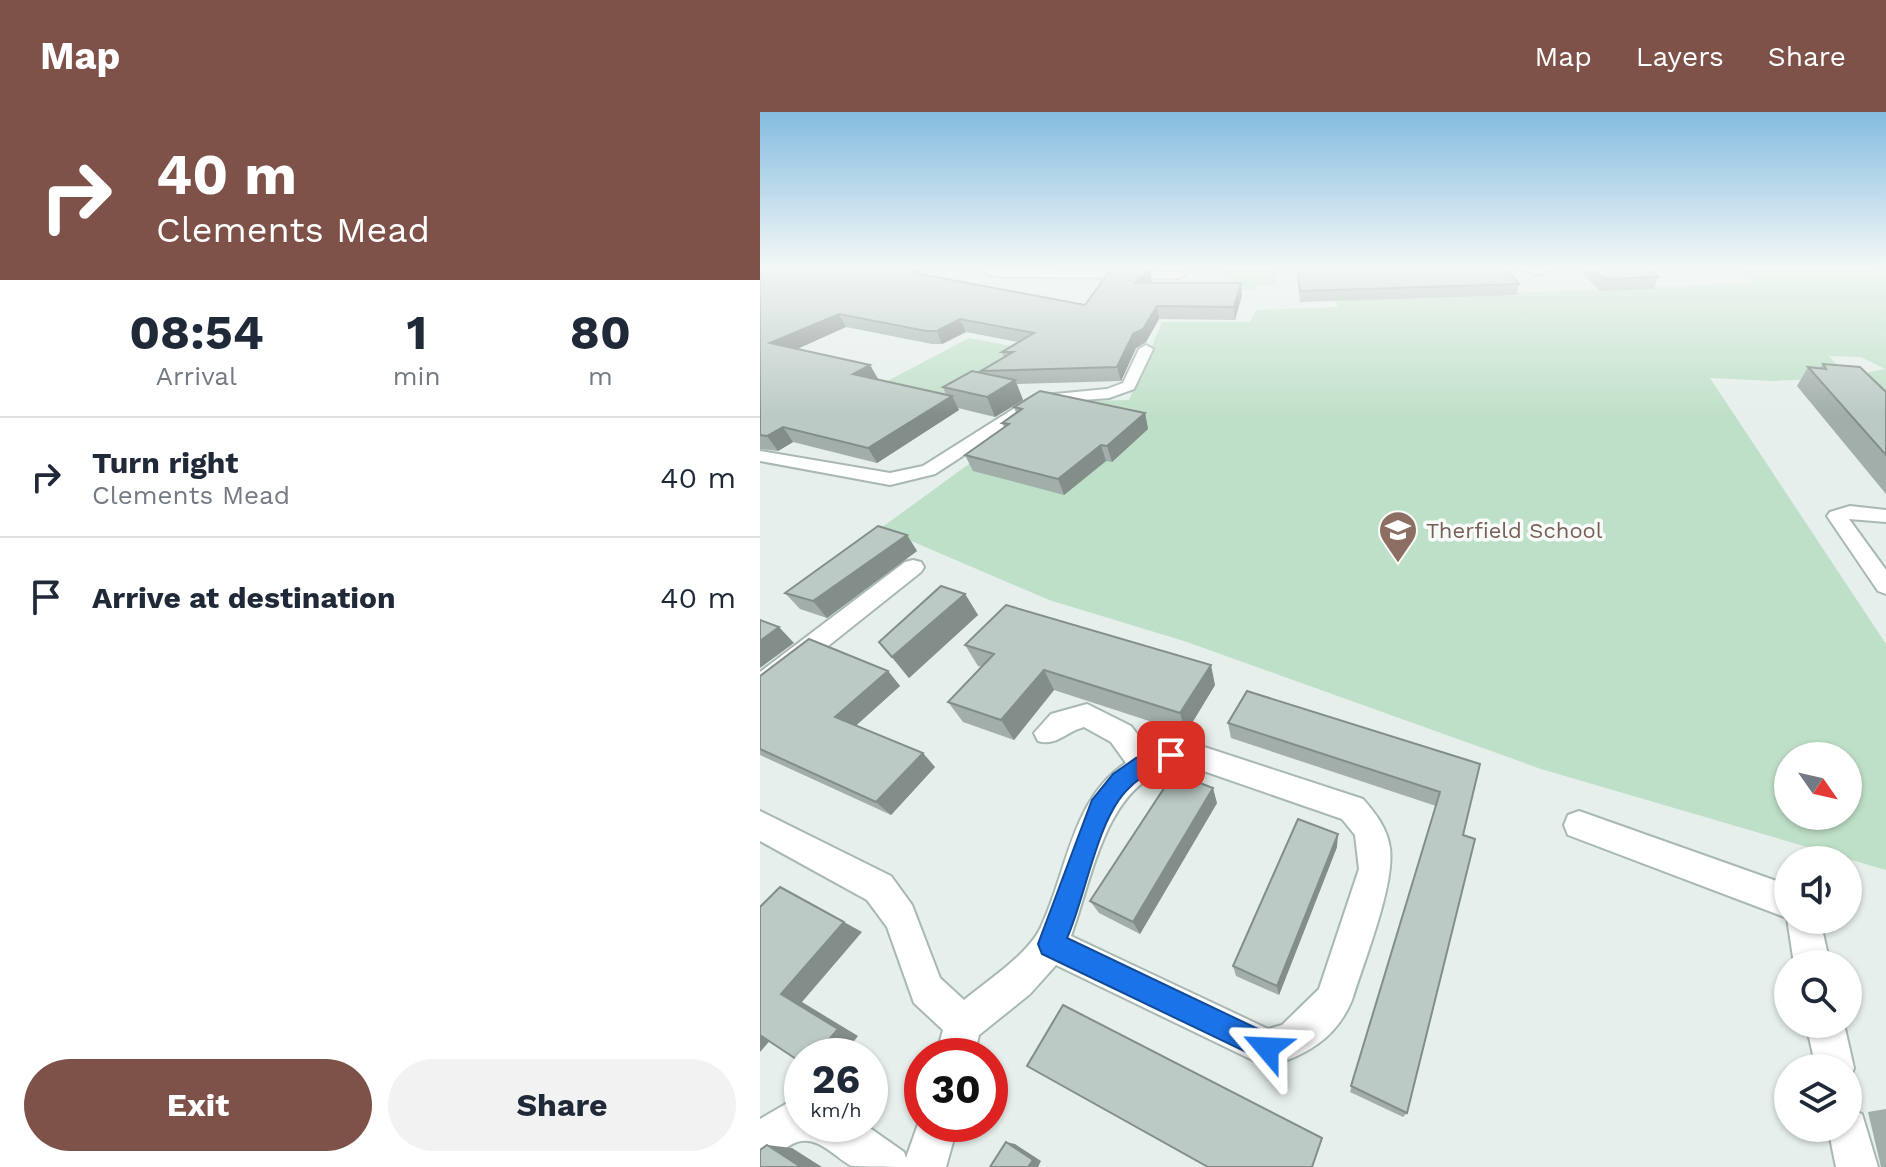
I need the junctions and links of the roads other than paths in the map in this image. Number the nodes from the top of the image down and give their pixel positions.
1 (1146, 349) edge
2 (760, 456) edge
3 (1886, 516) edge
4 (913, 567) dead end
5 (1886, 586) edge
6 (760, 686) edge
7 (1048, 733) dead end
8 (1144, 765) junction
9 (760, 825) edge
10 (1579, 825) dead end
11 (1774, 897) edge
12 (1051, 944) junction
13 (958, 1038) edge
14 (961, 1038) edge
15 (784, 1126) edge
16 (854, 1142) edge
17 (932, 1142) edge
18 (1851, 1142) edge
19 (760, 1144) edge
20 (889, 1167) edge
21 (924, 1167) edge
22 (1857, 1167) edge

1 - 2 street
3 - 5 street
4 - 6 street
7 - 8 street
8 - 12 street
8 - 12 street
9 - 13 street
10 - 11 street
12 - 14 street
15 - 19 street
16 - 20 street
17 - 21 street
18 - 22 street

